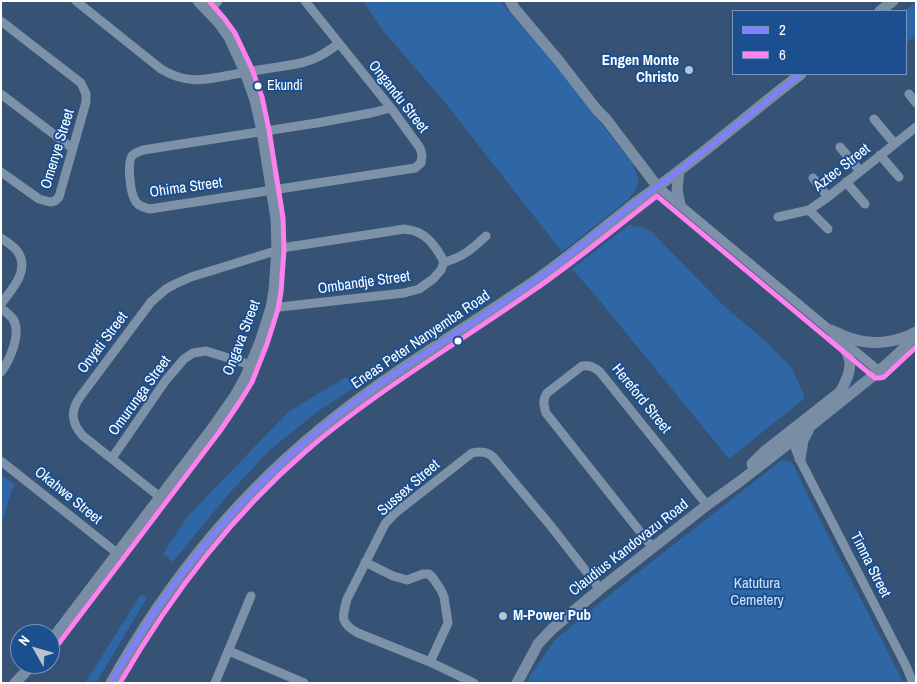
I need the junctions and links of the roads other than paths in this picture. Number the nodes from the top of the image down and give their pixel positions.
1 (76, 1) edge
2 (198, 1) edge
3 (218, 1) edge
4 (305, 1) edge
5 (510, 1) edge
6 (516, 1) edge
7 (893, 1) edge
8 (881, 10) edge
9 (209, 12) junction
10 (1, 21) edge
11 (338, 44) junction
12 (245, 72) junction
13 (799, 75) edge
14 (1, 94) edge
15 (909, 94) dead end
16 (916, 103) edge
17 (390, 108) junction
18 (606, 119) junction
19 (874, 119) dead end
20 (916, 127) edge
21 (262, 131) junction
22 (894, 143) junction
23 (840, 147) dead end
24 (72, 148) junction
25 (880, 155) junction
26 (679, 171) junction
27 (860, 171) junction
28 (1, 172) edge
29 (899, 177) dead end
30 (813, 178) dead end
31 (846, 182) junction
32 (657, 186) junction
33 (272, 189) junction
34 (828, 197) junction
35 (680, 204) junction
36 (865, 204) dead end
37 (809, 210) junction
38 (778, 217) dead end
39 (828, 229) dead end
40 (486, 236) dead end
41 (1, 238) edge
42 (276, 250) junction
43 (444, 262) junction
44 (1, 304) edge
45 (1, 308) edge
46 (271, 308) junction
47 (831, 330) junction
48 (915, 335) edge
49 (251, 365) junction
50 (876, 368) junction
51 (1, 372) edge
52 (840, 392) junction
53 (811, 425) junction
54 (790, 437) junction
55 (112, 458) junction
56 (770, 458) junction
57 (800, 460) junction
58 (1, 461) edge
59 (729, 488) junction
60 (160, 497) junction
61 (707, 505) junction
62 (653, 548) junction
63 (117, 553) junction
64 (365, 562) junction
65 (600, 589) junction
66 (252, 596) dead end
67 (60, 629) edge
68 (229, 651) junction
69 (430, 662) junction
70 (906, 666) junction
71 (916, 679) edge
72 (112, 683) edge
73 (215, 683) edge
74 (304, 683) edge
75 (474, 683) edge
76 (517, 683) edge
77 (913, 683) edge

1 - 12 street
2 - 9 street, Ongava Street
3 - 9 street
4 - 11 street, Ongandu Street
5 - 18 street
6 - 18 street
7 - 8 street
9 - 12 street, Ongava Street
10 - 24 street, Omenye Street
11 - 12 street
11 - 17 street, Ongandu Street
12 - 21 street, Ongava Street
13 - 26 street, Eneas Peter Nanyemba Road
14 - 24 street
15 - 16 street
17 - 21 street
17 - 33 street, Ongandu Street
18 - 32 street
19 - 22 street
20 - 22 street, Aztec Street
21 - 33 street, Ongava Street
21 - 33 street, Ohima Street
22 - 25 street, Aztec Street
23 - 27 street
24 - 28 street, Omenye Street
25 - 27 street, Aztec Street
25 - 29 street
26 - 32 street, Eneas Peter Nanyemba Road
26 - 35 street
27 - 31 street, Aztec Street
30 - 34 street
31 - 34 street, Aztec Street
31 - 36 street
32 - 35 street
32 - 72 street, Eneas Peter Nanyemba Road
33 - 42 street, Ongava Street
34 - 37 street, Aztec Street
35 - 47 street
37 - 38 street, Aztec Street
37 - 39 street
40 - 43 street
41 - 44 street
42 - 43 street
42 - 46 street, Ongava Street
42 - 55 street, Onyati Street
43 - 46 street, Ombandje Street
45 - 51 street
46 - 49 street, Ongava Street
47 - 48 street
47 - 50 street
47 - 52 street
48 - 50 street, Claudius Kandovazu Road
49 - 55 street, Omurunga Street
49 - 60 street, Ongava Street
50 - 52 street, Claudius Kandovazu Road
50 - 53 street, Claudius Kandovazu Road
52 - 54 street, Claudius Kandovazu Road
53 - 54 street, Claudius Kandovazu Road
53 - 57 street
54 - 56 street, Claudius Kandovazu Road
54 - 57 street, Timna Street
54 - 59 street, Claudius Kandovazu Road
55 - 60 street, Onyati Street
56 - 57 street
56 - 59 street, Claudius Kandovazu Road
57 - 70 street, Timna Street
58 - 63 street, Okahwe Street
59 - 61 street, Claudius Kandovazu Road
60 - 63 street, Ongava Street
61 - 62 street, Claudius Kandovazu Road
61 - 62 street, Hereford Street
62 - 65 street, Claudius Kandovazu Road
63 - 67 street, Ongava Street
64 - 65 street, Sussex Street
64 - 69 street, Sussex Street
64 - 69 street
65 - 76 street, Claudius Kandovazu Road
66 - 68 street
68 - 73 street
68 - 74 street
69 - 75 street, Sussex Street
70 - 71 street
70 - 77 street, Timna Street

